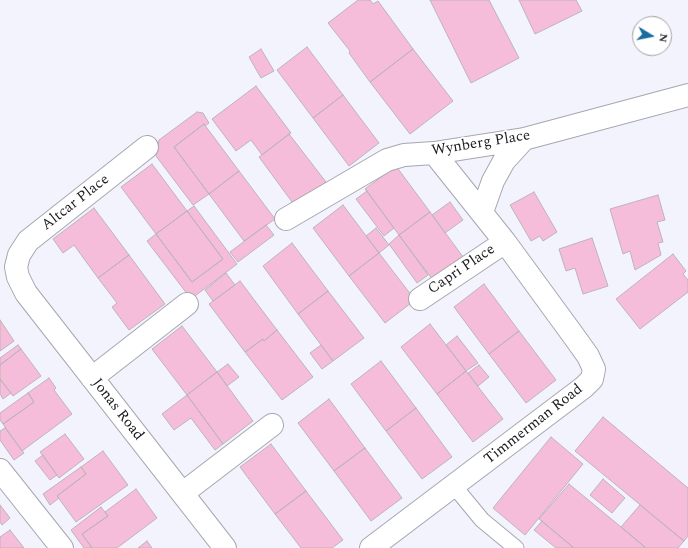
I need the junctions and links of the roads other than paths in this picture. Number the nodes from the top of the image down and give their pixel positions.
1 (688, 95) edge
2 (524, 139) junction
3 (147, 147) dead end
4 (434, 153) junction
5 (482, 212) junction
6 (286, 219) dead end
7 (505, 242) junction
8 (16, 267) joint
9 (420, 299) dead end
10 (187, 304) dead end
11 (92, 378) junction
12 (272, 425) dead end
13 (0, 470) edge
14 (454, 486) junction
15 (183, 493) junction
16 (62, 548) edge
17 (226, 548) edge
18 (371, 548) edge
19 (516, 548) edge

1 - 2 street, Wynberg Place
2 - 4 street, Wynberg Place
2 - 5 street
3 - 8 street, Altcar Place
4 - 5 street, Timmerman Road
4 - 6 street, Wynberg Place
5 - 7 street, Timmerman Road
7 - 9 street, Capri Place
7 - 14 street, Timmerman Road
8 - 11 street, Jonas Road
10 - 11 street
11 - 15 street, Jonas Road
12 - 15 street
13 - 16 street
14 - 18 street, Timmerman Road
14 - 19 lane
15 - 17 street, Jonas Road

